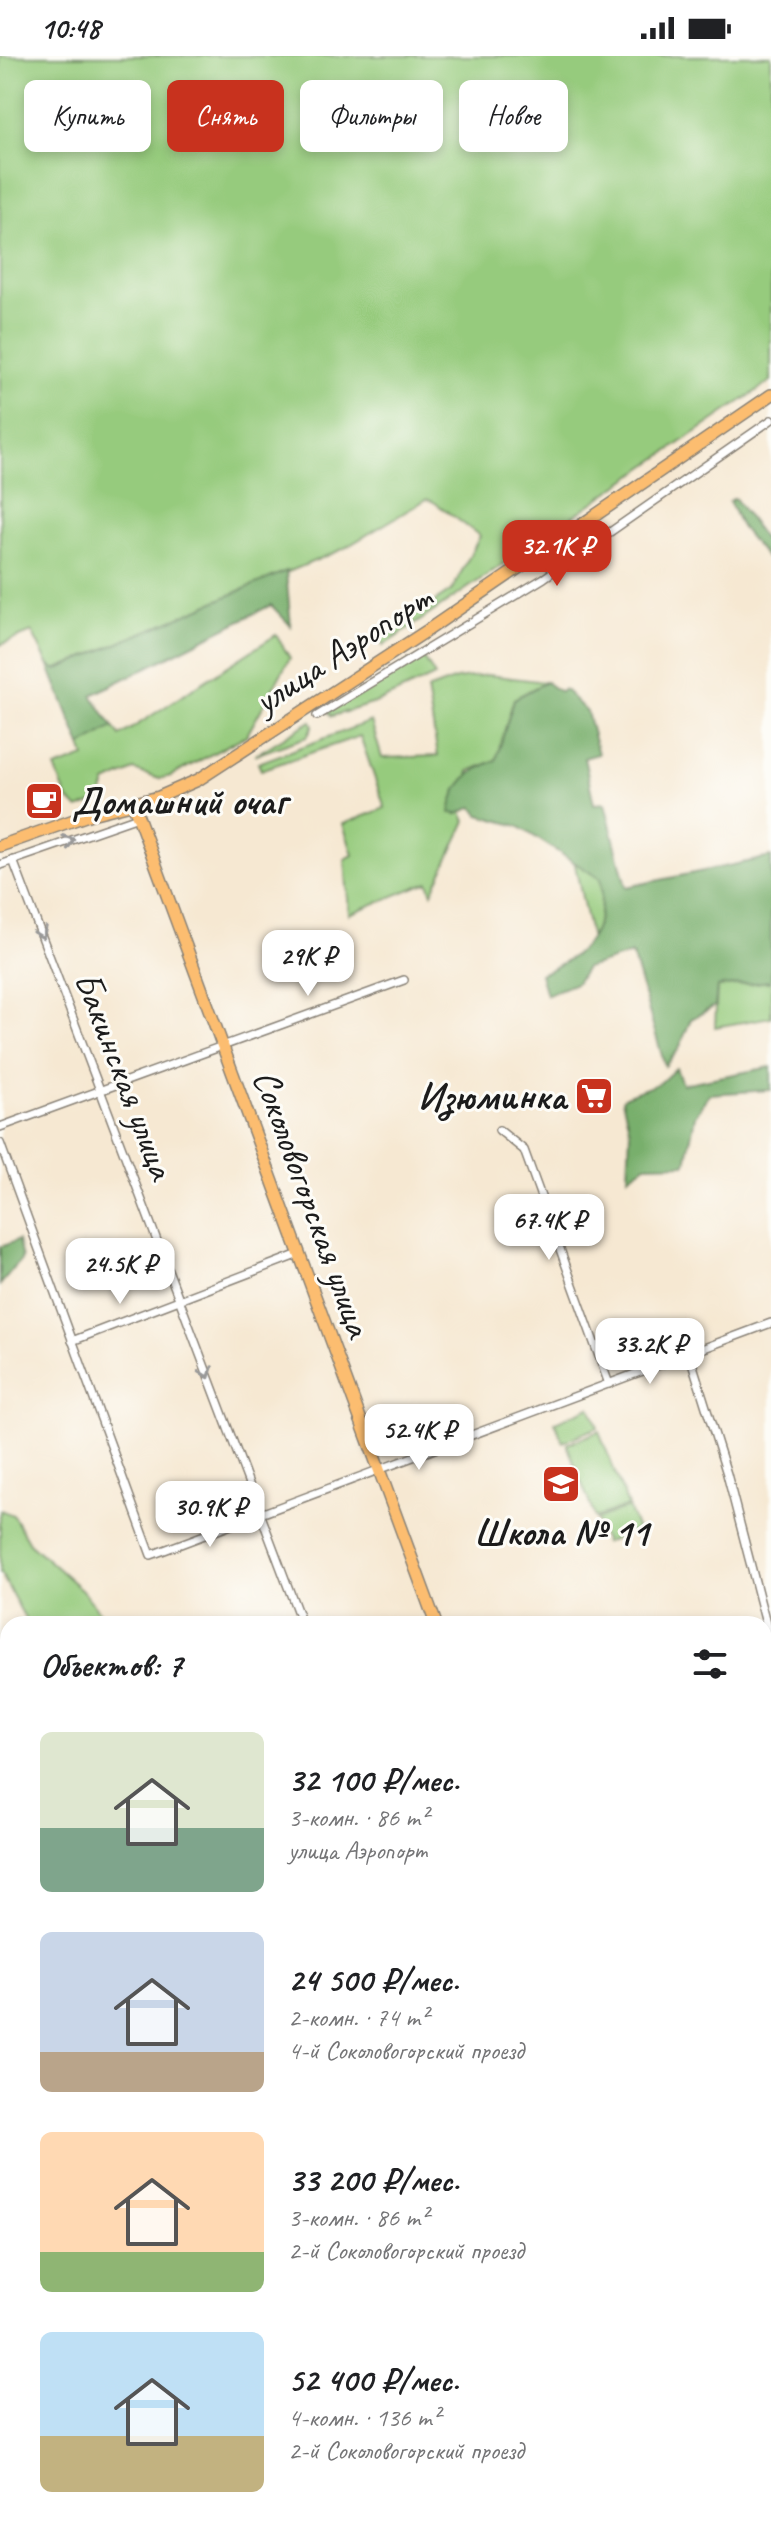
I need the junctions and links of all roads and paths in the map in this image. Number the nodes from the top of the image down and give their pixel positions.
1 (771, 395) edge
2 (771, 420) edge
3 (317, 716) dead end
4 (133, 803) junction
5 (138, 817) junction
6 (0, 846) edge
7 (13, 860) junction
8 (0, 865) edge
9 (404, 980) dead end
10 (222, 1045) junction
11 (101, 1090) junction
12 (0, 1127) edge
13 (499, 1130) dead end
14 (0, 1143) edge
15 (299, 1254) junction
16 (180, 1300) junction
17 (771, 1323) edge
18 (72, 1341) junction
19 (690, 1356) junction
20 (609, 1384) junction
21 (379, 1470) junction
22 (258, 1515) junction
23 (299, 1616) edge
24 (433, 1616) edge
25 (763, 1616) edge

1 - 4 main road, улица Аэропорт
2 - 3 street
4 - 5 main road, Соколовогорская улица
4 - 6 main road, улица Аэропорт
7 -> 5 street
5 - 10 main road, Соколовогорская улица
7 - 8 street
7 -> 11 street, Бакинская улица
9 - 10 street
10 - 11 street
10 - 15 main road, Соколовогорская улица
11 - 12 street
11 - 16 street, Бакинская улица
13 - 20 street
14 - 18 street
15 - 16 street
15 - 21 main road, Соколовогорская улица
16 - 18 street
16 -> 22 street, Бакинская улица
17 - 19 street
18 - 22 street
19 - 20 street
19 - 25 street
20 - 21 street
21 - 22 street
21 - 24 main road, Соколовогорская улица
22 - 23 street, Бакинская улица

